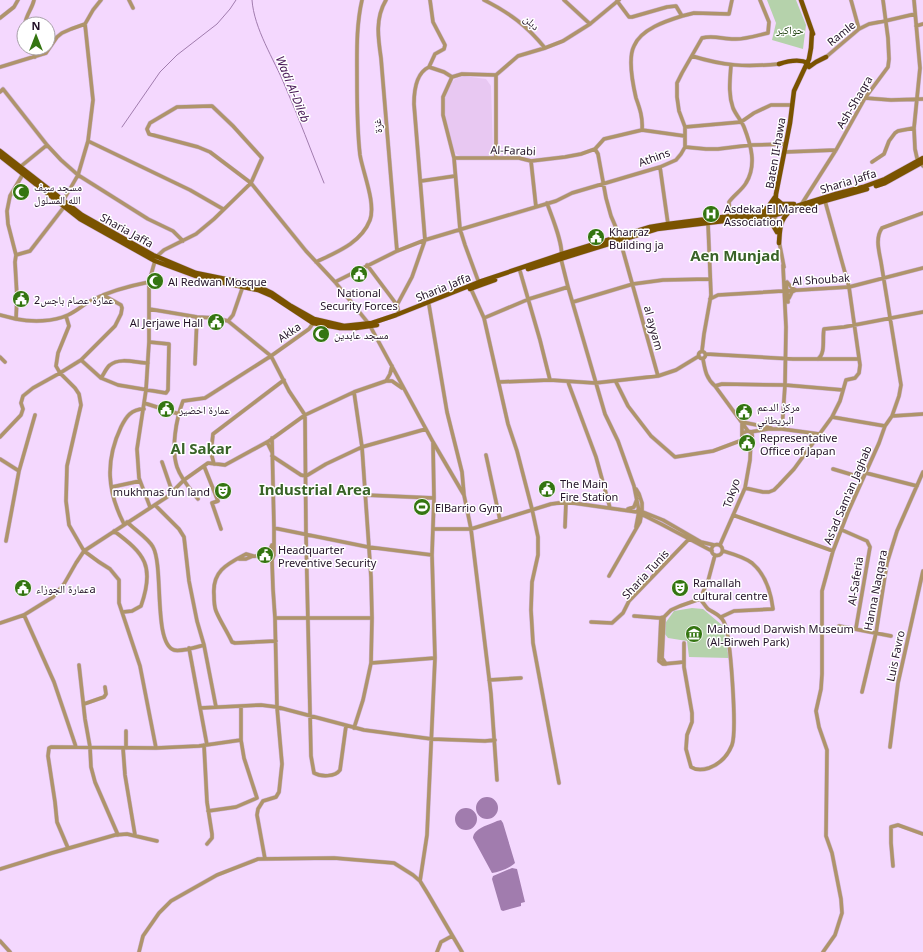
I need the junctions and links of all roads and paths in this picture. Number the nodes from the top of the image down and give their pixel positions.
1 (18, 0) edge
2 (34, 0) edge
3 (101, 0) edge
4 (129, 0) edge
5 (362, 0) edge
6 (386, 0) edge
7 (430, 0) edge
8 (484, 0) edge
9 (564, 0) edge
10 (732, 0) edge
11 (760, 0) edge
12 (801, 0) edge
13 (851, 0) edge
14 (883, 0) edge
15 (914, 0) edge
16 (618, 1) edge
17 (133, 8) dead end
18 (915, 14) junction
19 (26, 16) edge
20 (682, 16) junction
21 (0, 18) edge
22 (885, 21) junction
23 (85, 24) junction
24 (590, 24) junction
25 (923, 24) edge
26 (916, 26) junction
27 (859, 29) junction
28 (56, 38) edge
29 (545, 48) junction
30 (812, 55) junction
31 (34, 56) edge
32 (692, 56) junction
33 (826, 57) junction
34 (921, 59) edge
35 (800, 61) junction
36 (779, 64) junction
37 (730, 65) junction
38 (0, 67) edge
39 (429, 67) junction
40 (808, 67) junction
41 (496, 75) junction
42 (452, 77) junction
43 (0, 84) edge
44 (2, 90) edge
45 (865, 98) junction
46 (917, 99) junction
47 (923, 99) edge
48 (792, 105) junction
49 (741, 122) junction
50 (686, 127) junction
51 (914, 128) junction
52 (642, 130) junction
53 (685, 136) junction
54 (88, 141) junction
55 (786, 144) junction
56 (47, 145) junction
57 (751, 145) junction
58 (685, 147) junction
59 (595, 150) junction
60 (836, 150) junction
61 (0, 151) edge
62 (785, 152) junction
63 (0, 156) edge
64 (454, 158) junction
65 (496, 158) junction
66 (531, 161) junction
67 (872, 162) dead end
68 (922, 162) edge
69 (660, 166) junction
70 (20, 167) junction
71 (23, 174) junction
72 (78, 175) junction
73 (455, 176) junction
74 (421, 181) junction
75 (251, 183) junction
76 (604, 183) junction
77 (776, 196) junction
78 (63, 201) junction
79 (825, 201) junction
80 (547, 203) junction
81 (801, 205) junction
82 (64, 207) junction
83 (536, 207) junction
84 (223, 209) junction
85 (792, 210) junction
86 (775, 213) junction
87 (923, 213) edge
88 (759, 215) junction
89 (730, 216) junction
90 (708, 223) junction
91 (668, 224) junction
92 (460, 229) junction
93 (777, 232) junction
94 (620, 238) junction
95 (425, 240) junction
96 (183, 241) junction
97 (779, 243) junction
98 (397, 251) junction
99 (16, 255) junction
100 (562, 256) junction
101 (155, 259) junction
102 (316, 262) junction
103 (367, 265) junction
104 (783, 265) junction
105 (923, 268) edge
106 (520, 271) junction
107 (783, 272) junction
108 (884, 277) junction
109 (709, 279) junction
110 (786, 280) junction
111 (149, 282) junction
112 (335, 282) junction
113 (244, 284) junction
114 (479, 284) junction
115 (633, 284) junction
116 (568, 287) junction
117 (849, 287) junction
118 (471, 289) junction
119 (786, 290) junction
120 (796, 290) junction
121 (710, 291) junction
122 (777, 291) junction
123 (103, 295) junction
124 (718, 295) junction
125 (710, 298) junction
126 (529, 299) junction
127 (788, 301) junction
128 (573, 302) junction
129 (397, 305) junction
130 (429, 305) junction
131 (149, 309) junction
132 (923, 312) edge
133 (399, 314) junction
134 (0, 315) edge
135 (66, 316) junction
136 (197, 317) junction
137 (484, 318) junction
138 (890, 318) junction
139 (16, 319) junction
140 (314, 321) junction
141 (228, 322) junction
142 (369, 325) junction
143 (855, 325) junction
144 (786, 327) junction
145 (149, 342) junction
146 (702, 351) junction
147 (706, 354) junction
148 (271, 356) junction
149 (701, 357) junction
150 (0, 358) edge
151 (785, 358) junction
152 (818, 359) junction
153 (859, 359) junction
154 (81, 360) junction
155 (5, 362) dead end
156 (148, 363) junction
157 (195, 364) dead end
158 (392, 366) junction
159 (60, 374) junction
160 (658, 376) junction
161 (101, 378) junction
162 (284, 380) junction
163 (550, 380) junction
164 (386, 381) junction
165 (498, 382) junction
166 (568, 382) junction
167 (616, 382) junction
168 (596, 383) junction
169 (785, 385) junction
170 (715, 386) junction
171 (146, 390) junction
172 (405, 390) junction
173 (843, 390) junction
174 (354, 392) junction
175 (144, 403) junction
176 (144, 409) junction
177 (178, 414) junction
178 (923, 414) edge
179 (35, 415) dead end
180 (305, 415) junction
181 (892, 416) junction
182 (832, 417) junction
183 (742, 423) junction
184 (885, 426) junction
185 (774, 429) junction
186 (782, 429) junction
187 (426, 430) junction
188 (749, 431) junction
189 (759, 431) junction
190 (743, 434) junction
191 (819, 434) junction
192 (0, 437) edge
193 (272, 438) junction
194 (748, 439) junction
195 (267, 442) junction
196 (433, 442) junction
197 (736, 442) junction
198 (362, 447) junction
199 (272, 454) junction
200 (486, 455) dead end
201 (0, 459) edge
202 (162, 462) dead end
203 (214, 464) junction
204 (204, 466) junction
205 (833, 469) dead end
206 (19, 471) junction
207 (923, 472) edge
208 (866, 473) junction
209 (306, 476) junction
210 (863, 478) junction
211 (184, 480) junction
212 (140, 481) junction
213 (634, 486) junction
214 (917, 486) junction
215 (112, 487) junction
216 (745, 488) junction
217 (172, 491) junction
218 (365, 495) junction
219 (464, 495) junction
220 (434, 498) junction
221 (637, 498) junction
222 (198, 499) dead end
223 (641, 500) junction
224 (566, 502) junction
225 (154, 505) junction
226 (150, 507) junction
227 (610, 508) junction
228 (532, 509) junction
229 (628, 509) junction
230 (632, 512) junction
231 (641, 512) junction
232 (734, 515) junction
233 (650, 516) junction
234 (500, 520) junction
235 (638, 522) junction
236 (126, 523) junction
237 (565, 527) dead end
238 (274, 528) junction
239 (221, 529) dead end
240 (433, 529) junction
241 (471, 529) junction
242 (842, 530) junction
243 (114, 531) junction
244 (306, 535) junction
245 (689, 539) junction
246 (6, 541) dead end
247 (714, 545) junction
248 (720, 545) junction
249 (368, 547) junction
250 (84, 551) junction
251 (723, 551) junction
252 (833, 552) junction
253 (713, 553) junction
254 (432, 555) junction
255 (264, 556) junction
256 (271, 556) junction
257 (923, 571) edge
258 (608, 576) dead end
259 (700, 599) junction
260 (123, 612) junction
261 (24, 615) junction
262 (634, 616) dead end
263 (720, 617) junction
264 (275, 618) junction
265 (308, 618) junction
266 (372, 618) junction
267 (663, 618) junction
268 (591, 622) dead end
269 (0, 623) edge
270 (839, 626) dead end
271 (856, 628) junction
272 (876, 633) junction
273 (891, 636) dead end
274 (276, 641) junction
275 (684, 643) dead end
276 (204, 646) junction
277 (189, 648) junction
278 (436, 658) junction
279 (684, 662) junction
280 (371, 663) junction
281 (79, 664) dead end
282 (521, 678) dead end
283 (489, 680) junction
284 (105, 687) dead end
285 (862, 692) dead end
286 (84, 704) junction
287 (242, 706) junction
288 (216, 707) junction
289 (277, 707) junction
290 (200, 708) junction
291 (310, 716) junction
292 (346, 726) junction
293 (354, 728) junction
294 (126, 731) dead end
295 (432, 739) junction
296 (241, 740) junction
297 (495, 740) junction
298 (206, 745) junction
299 (76, 747) junction
300 (90, 747) junction
301 (890, 747) dead end
302 (124, 748) junction
303 (156, 748) junction
304 (497, 780) dead end
305 (559, 783) dead end
306 (208, 811) junction
307 (923, 834) edge
308 (118, 835) junction
309 (135, 835) junction
310 (157, 841) dead end
311 (207, 844) dead end
312 (68, 848) junction
313 (265, 859) junction
314 (893, 866) dead end
315 (0, 869) edge
316 (420, 881) junction
317 (452, 936) junction
318 (1, 943) edge
319 (10, 952) edge
320 (139, 952) edge
321 (437, 952) edge
322 (462, 952) edge
323 (823, 952) edge

1 - 21 street
2 - 19 street
3 - 23 street
4 - 17 street
5 - 102 street
6 - 98 street, غزة
7 - 39 street
8 - 29 street, دبلن
9 - 24 street
10 - 20 street
11 - 32 street, Athins
12 - 30 main road
13 - 27 street
14 - 22 street, Ash-Shaqra
15 - 18 street
16 - 20 street
16 - 24 street
18 - 22 street, Ramle
18 - 26 street
20 - 52 street
22 - 27 street, Ramle
22 - 45 street, Ash-Shaqra
23 - 28 street
23 - 54 street
24 - 29 street
25 - 26 street
26 - 34 street
27 - 33 street, Ramle
29 - 41 street
30 - 33 main road
30 - 35 main road
30 - 40 main road
31 - 38 street
32 - 37 street
32 - 50 street, Athins
33 - 40 main road
34 - 46 street
35 - 36 main road
35 - 40 main road
36 - 37 street
36 - 40 main road
37 - 49 street
39 - 42 street
39 - 74 street
40 - 48 main road, Baten II-hawa
41 - 42 street
41 - 65 street
42 - 64 street
43 - 44 street
44 - 56 street
45 - 46 street
45 - 60 street, Ash-Shaqra
46 - 47 street
46 - 51 street
48 - 49 street
48 - 55 main road, Baten II-hawa
49 - 50 street
49 - 57 street
50 - 53 street, Athins
51 - 67 street
51 - 68 street
52 - 53 street
52 - 59 street
53 - 58 street, Athins
54 - 72 street
54 - 84 street
55 - 57 street
55 - 62 main road, Baten II-hawa
56 - 70 street
56 - 72 street
57 - 58 street
57 - 89 street
58 - 69 street, Athins
59 - 66 street, Al-Farabi
59 - 76 street, al ayyam
60 - 62 street
60 - 81 street, Ash-Shaqra
61 - 70 main road, Sharia Jaffa
62 - 77 main road, Baten II-hawa
63 - 71 main road, Sharia Jaffa
64 - 65 street, Al-Farabi
64 - 73 street
65 - 66 street, Al-Farabi
66 - 83 street
68 - 79 main road, Sharia Jaffa
68 - 81 main road, Sharia Jaffa
69 - 76 street, Athins
69 - 91 street
70 - 78 main road, Sharia Jaffa
71 - 82 main road, Sharia Jaffa
71 - 99 street
72 - 78 street
72 - 96 street
73 - 74 street
73 - 92 street
74 - 95 street
75 - 75 street
75 - 84 street
75 - 102 street
76 - 80 street, Athins
76 - 94 street, al ayyam
77 - 81 main road
77 - 86 main road, Baten II-hawa
77 - 88 main road
78 - 101 main road, Sharia Jaffa
79 - 85 main road, Sharia Jaffa
79 - 117 street
80 - 83 street, Athins
80 - 100 street
81 - 86 main road, Sharia Jaffa
82 - 99 street
82 - 101 main road, Sharia Jaffa
83 - 92 street, Athins
84 - 96 street
85 - 86 main road, Sharia Jaffa
85 - 97 main road
86 - 88 main road, Sharia Jaffa
86 - 93 street
87 - 108 street, As'ad Sam'an Jaghab
88 - 89 main road, Sharia Jaffa
88 - 90 main road, Sharia Jaffa
88 - 93 main road
89 - 91 main road, Sharia Jaffa
90 - 94 main road, Sharia Jaffa
90 - 109 street
91 - 94 main road, Sharia Jaffa
92 - 95 street, Athins
92 - 114 street
93 - 97 street
94 - 100 main road, Sharia Jaffa
94 - 115 street, al ayyam
95 - 98 street, Athins
95 - 129 street
96 - 101 street
97 - 104 street
98 - 103 street, Athins
99 - 139 street
100 - 106 main road, Sharia Jaffa
100 - 114 main road, Sharia Jaffa
100 - 116 street
101 - 111 street
101 - 113 main road, Sharia Jaffa
102 - 112 street
103 - 112 street, Athins
103 - 129 street
104 - 107 street
104 - 110 street
105 - 108 street, Al Shoubak
106 - 114 main road, Sharia Jaffa
106 - 126 street
107 - 119 street
107 - 122 street
108 - 117 street, Al Shoubak
108 - 138 street, As'ad Sam'an Jaghab
109 - 115 street
109 - 121 street
110 - 119 street
110 - 120 street
111 - 123 street
111 - 131 street
112 - 142 street
113 - 140 main road, Sharia Jaffa
113 - 141 street
114 - 118 main road, Sharia Jaffa
114 - 133 main road, Sharia Jaffa
115 - 128 street
115 - 160 street, al ayyam
116 - 126 street
116 - 128 street
117 - 120 street, Al Shoubak
117 - 143 street
118 - 130 main road, Sharia Jaffa
118 - 137 street
119 - 120 street, Al Shoubak
119 - 122 street, Al Shoubak
119 - 127 street
119 - 144 street
120 - 127 street
121 - 124 street
121 - 125 street
122 - 124 street, Al Shoubak
123 - 135 street
123 - 154 street
124 - 125 street, Al Shoubak
125 - 146 street
126 - 137 street
126 - 163 street
127 - 144 street
128 - 168 street
129 - 133 street
130 - 142 main road, Sharia Jaffa
130 - 219 street
131 - 136 street
131 - 145 street
132 - 138 street
133 - 142 main road, Sharia Jaffa
134 - 139 street
135 - 139 street
135 - 159 street
136 - 141 street
136 - 157 street
137 - 165 street
138 - 143 street
138 - 181 street, As'ad Sam'an Jaghab
140 - 142 main road, Sharia Jaffa
140 - 148 street, Akka
141 - 148 street
142 - 158 street
143 - 152 street
143 - 153 street
144 - 151 street
145 - 156 street
145 - 171 street
146 - 147 street
146 - 149 street
147 - 149 street
147 - 151 street
148 - 162 street
148 - 177 street, Akka
149 - 160 street
149 - 170 street
150 - 155 street
151 - 152 street
151 - 169 street
152 - 153 street
153 - 173 street
154 - 159 street
154 - 161 street
156 - 161 street
156 - 171 street
158 - 164 street
158 - 172 street
159 - 192 street
159 - 250 street
160 - 167 street
161 - 171 street
162 - 180 street
162 - 203 street
163 - 165 street
163 - 166 street
164 - 172 street
164 - 174 street
165 - 228 street
166 - 168 street
166 - 227 street
167 - 168 street
167 - 197 street
168 - 213 street
169 - 170 street
169 - 173 street
169 - 186 street
170 - 183 street
171 - 175 street
172 - 187 street
173 - 182 street
174 - 180 street
174 - 198 street
175 - 176 street
175 - 177 street
176 - 212 street
176 - 215 street
177 - 211 street
178 - 181 street
179 - 206 street
180 - 193 street
180 - 209 street
181 - 184 street, As'ad Sam'an Jaghab
182 - 184 street
182 - 191 street
183 - 185 street
183 - 188 street
183 - 190 street
184 - 208 street, As'ad Sam'an Jaghab
185 - 186 street
185 - 189 street
186 - 191 street
187 - 196 street
187 - 198 street
188 - 189 street
188 - 190 street
188 - 194 street
189 - 194 street
190 - 194 street
190 - 197 street
191 - 216 street
193 - 195 street
193 - 199 street
194 - 197 street
194 - 216 street, Tokyo
195 - 199 street
195 - 203 street
196 - 219 street
196 - 220 street
198 - 209 street
198 - 218 street
199 - 209 street
199 - 238 street
200 - 234 street
201 - 206 street
202 - 217 street
203 - 204 street
204 - 211 street
204 - 239 street
205 - 210 street
206 - 246 street
207 - 214 street, Hanna Naqqara
208 - 210 street, As'ad Sam'an Jaghab
208 - 214 street
209 - 244 street
210 - 242 street, As'ad Sam'an Jaghab
211 - 217 street
211 - 222 street
212 - 215 street
212 - 226 street
213 - 221 street
213 - 223 street
214 - 272 street, Hanna Naqqara
215 - 236 street
216 - 232 street, Tokyo
217 - 225 street
218 - 220 street
218 - 249 street
219 - 241 street
220 - 240 street
221 - 229 street
221 - 231 street
223 - 231 street
223 - 233 street
224 - 227 street
224 - 228 street
224 - 237 street
225 - 226 street
225 - 276 street
226 - 236 street
227 - 229 street
227 - 230 street
228 - 234 street
228 - 305 street
229 - 231 street
230 - 231 street
230 - 235 street
231 - 233 street
231 - 235 street
232 - 248 street, Tokyo
232 - 252 street
233 - 235 street
233 - 245 street
233 - 247 street
234 - 241 street
235 - 258 street
236 - 243 street
236 - 277 street
238 - 244 street
238 - 256 street
240 - 241 street
240 - 254 street
241 - 283 street
242 - 252 street, As'ad Sam'an Jaghab
242 - 271 street, Al-Saferia
243 - 250 street
243 - 260 street
244 - 249 street
244 - 265 street
245 - 253 street
245 - 268 street, Sharia Tunis
247 - 248 street
247 - 253 street
248 - 251 street
249 - 254 street
249 - 266 street
250 - 260 street
250 - 261 street
251 - 253 street
251 - 263 street
252 - 323 street, As'ad Sam'an Jaghab
253 - 259 street
254 - 278 street
255 - 256 street
255 - 256 street
255 - 274 street
256 - 264 street
257 - 301 street, Luis Favro
259 - 263 street
259 - 267 street
260 - 303 street
261 - 269 street
261 - 299 street
262 - 267 street
263 - 279 street
264 - 265 street
264 - 274 street
265 - 266 street
265 - 291 street
266 - 280 street
267 - 279 street
270 - 271 street
271 - 272 street
272 - 273 street
272 - 285 street, Hanna Naqqara
274 - 289 street
275 - 279 street
276 - 277 street
276 - 288 street
277 - 290 street
278 - 280 street
278 - 295 street
280 - 293 street
281 - 286 street
282 - 283 street
283 - 297 street
284 - 286 street
286 - 300 street
287 - 288 street
287 - 289 street
287 - 296 street
288 - 290 street
289 - 291 street
289 - 313 street
290 - 298 street
291 - 292 street
291 - 292 street
292 - 293 street
293 - 295 street
294 - 302 street
295 - 297 street
295 - 316 street
296 - 298 street
296 - 306 street
297 - 304 street
298 - 303 street
298 - 306 street
299 - 300 street
299 - 312 street
300 - 302 street
300 - 308 street
302 - 303 street
302 - 309 street
306 - 311 street
307 - 314 street
308 - 309 street
308 - 312 street
309 - 310 street
312 - 315 street
313 - 316 street
313 - 320 street
316 - 317 street
317 - 321 street
317 - 322 street
318 - 319 street

